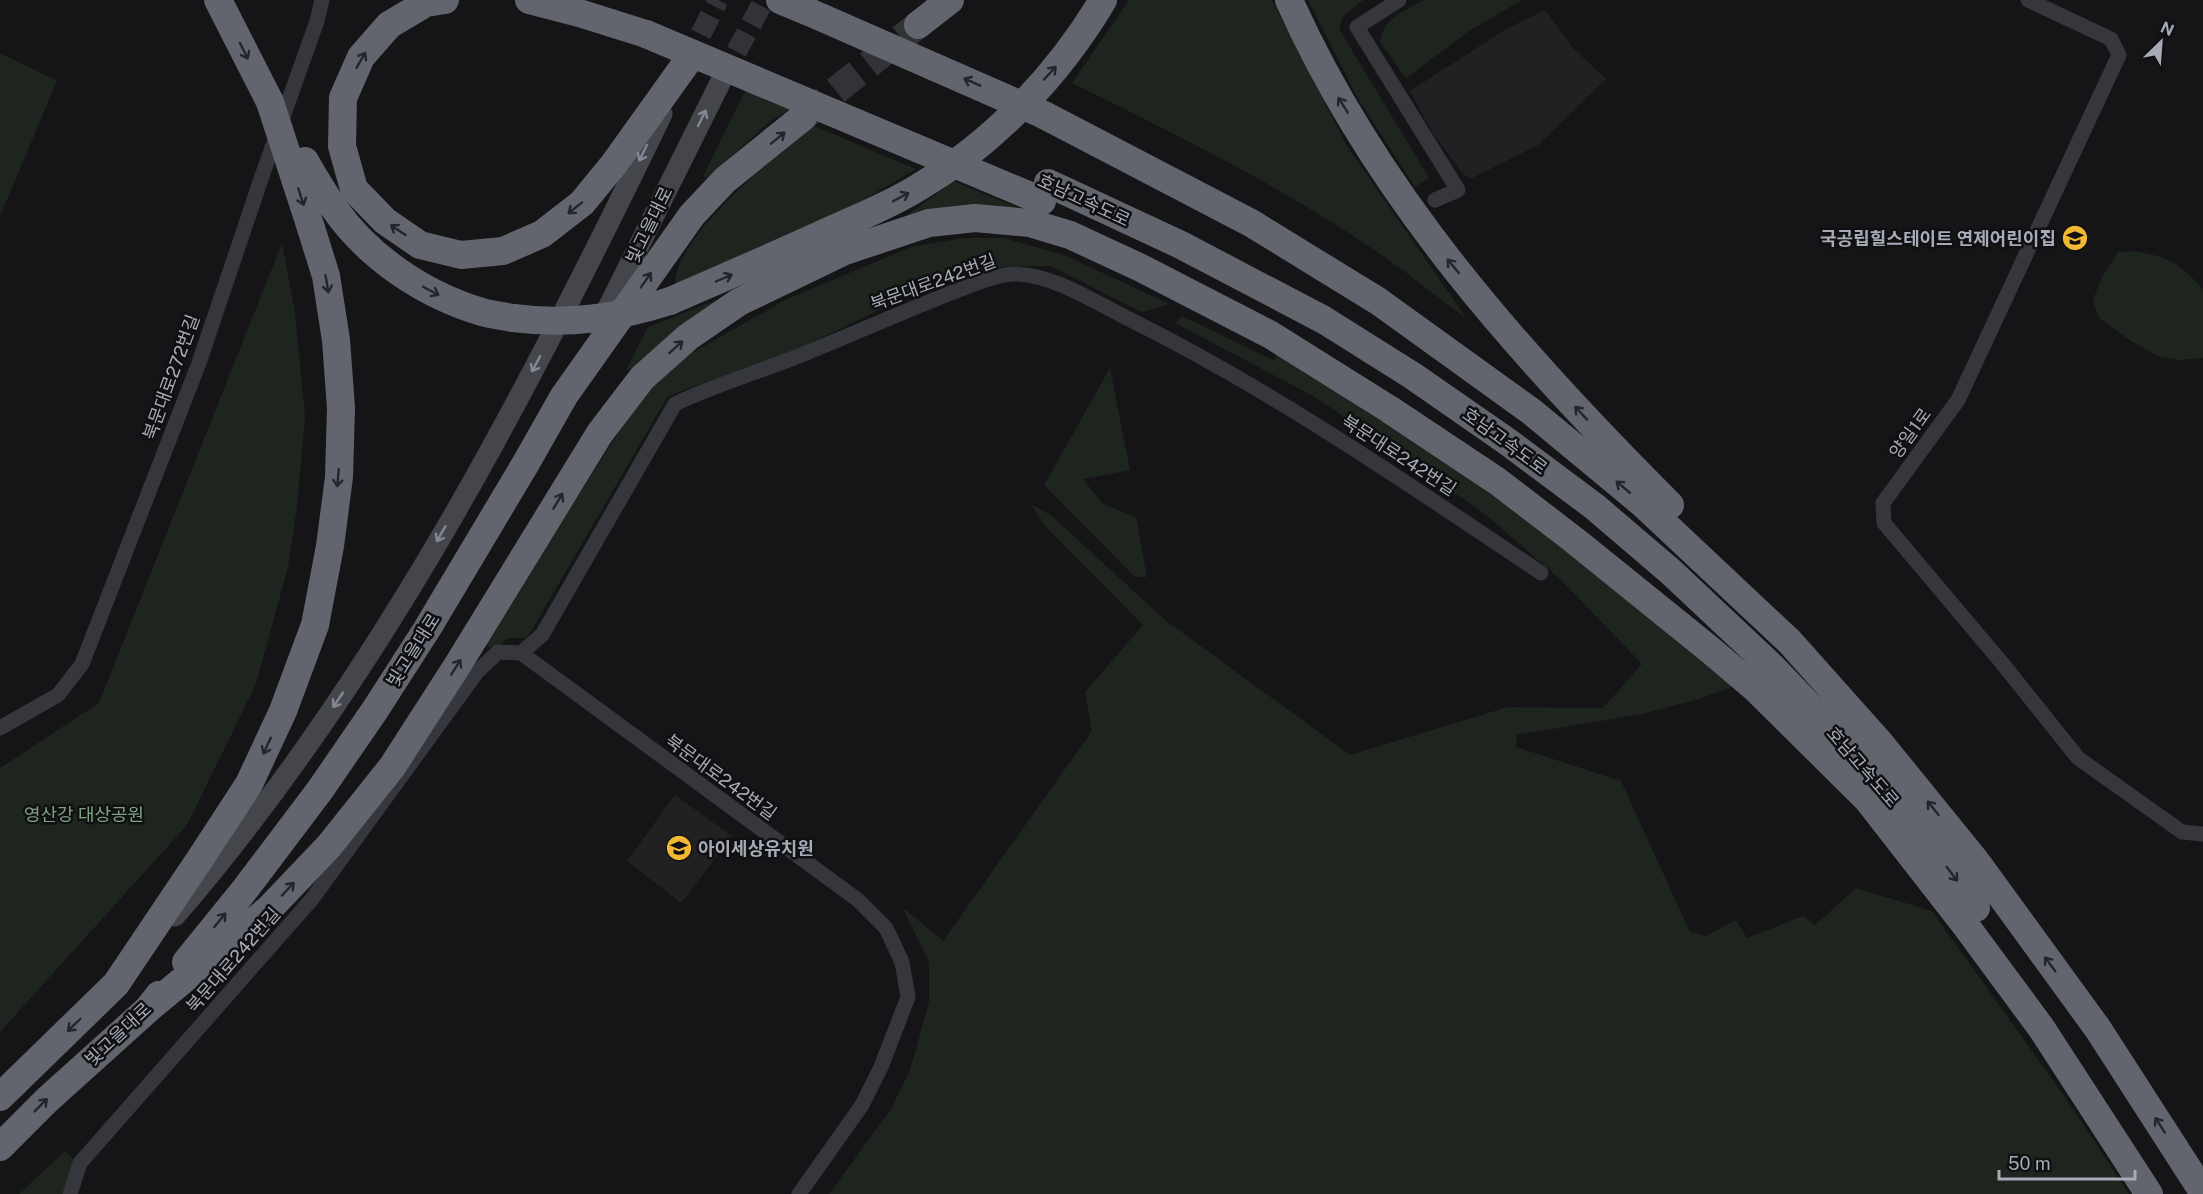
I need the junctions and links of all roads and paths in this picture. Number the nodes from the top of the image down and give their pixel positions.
1 (218, 0) edge
2 (322, 0) edge
3 (445, 0) edge
4 (528, 0) edge
5 (598, 0) edge
6 (780, 0) edge
7 (950, 0) edge
8 (1103, 0) edge
9 (1289, 0) edge
10 (1399, 0) edge
11 (2028, 0) edge
12 (918, 26) tunnel mouth
13 (653, 30) junction
14 (687, 62) joint
15 (722, 79) tunnel mouth
16 (270, 102) junction
17 (803, 117) tunnel mouth
18 (1045, 192) junction
19 (1435, 200) dead end
20 (564, 396) junction
21 (1541, 573) dead end
22 (1790, 642) junction
23 (521, 653) junction
24 (0, 728) edge
25 (1868, 799) junction
26 (2203, 834) edge
27 (116, 984) junction
28 (148, 1009) junction
29 (0, 1097) edge
30 (0, 1147) edge
31 (2203, 1192) edge
32 (70, 1194) edge
33 (799, 1194) edge
34 (2149, 1194) edge
35 (2170, 1194) edge

1 -> 16 highway
2 - 24 street, 북문대로272번길
14 -> 3 highway
4 - 13 highway
5 - 13 highway, 호남고속도로
22 -> 6 highway, 호남고속도로, bridge
7 - 12 highway
16 -> 8 highway, bridge
22 -> 9 highway
10 - 19 street
11 - 26 street, 양일1로
13 - 18 highway, 호남고속도로
14 -> 27 main road, 빛고을대로
20 -> 15 main road, 빛고을대로
16 -> 27 highway, bridge
20 -> 17 highway
18 - 25 highway
18 -> 35 highway, 호남고속도로
28 -> 20 highway, 빛고을대로
21 - 23 street, 북문대로242번길
31 -> 22 highway, 호남고속도로
23 - 32 street, 북문대로242번길
23 - 33 street, 북문대로242번길
28 -> 25 highway
25 - 34 highway
27 -> 29 highway, 빛고을대로
30 -> 28 highway, 빛고을대로

